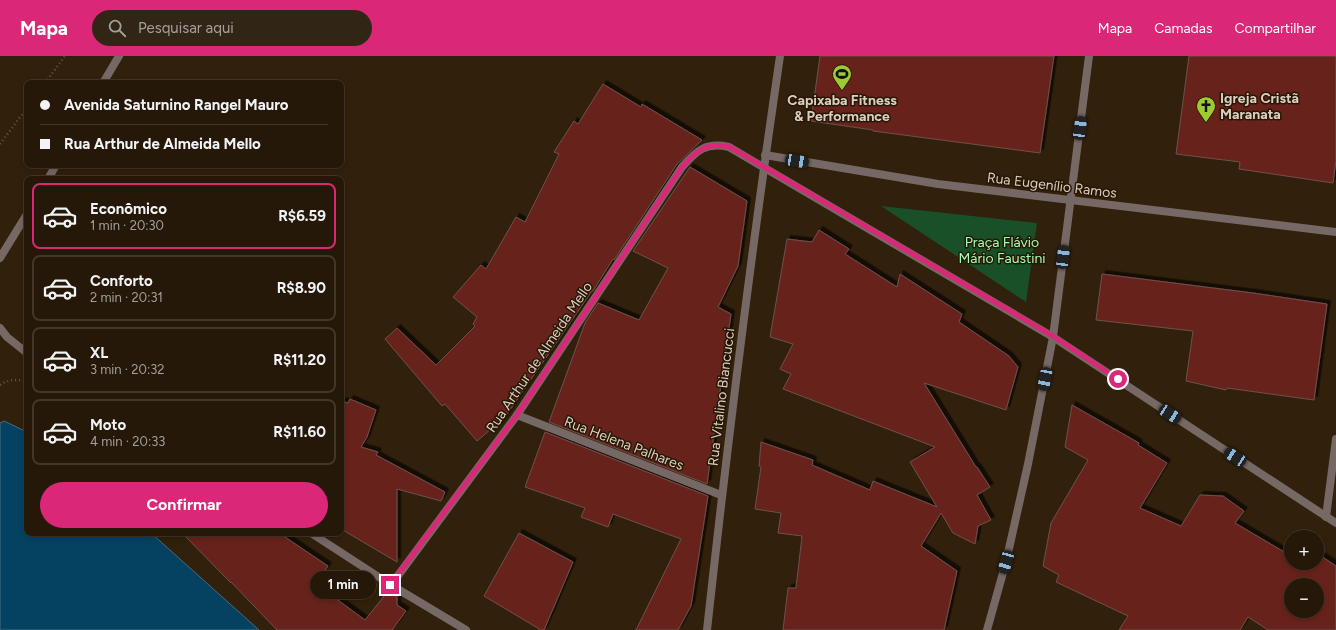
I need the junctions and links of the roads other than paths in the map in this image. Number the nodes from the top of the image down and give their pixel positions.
1 (119, 56) edge
2 (780, 56) edge
3 (1089, 56) edge
4 (105, 80) edge
5 (766, 156) junction
6 (764, 167) junction
7 (1070, 201) junction
8 (24, 219) edge
9 (1336, 232) edge
10 (0, 258) edge
11 (0, 328) edge
12 (1053, 336) junction
13 (24, 351) edge
14 (517, 415) junction
15 (1336, 439) edge
16 (721, 495) junction
17 (1326, 517) junction
18 (1336, 523) edge
19 (316, 536) edge
20 (390, 585) junction
21 (466, 630) edge
22 (707, 630) edge
23 (987, 630) edge

1 - 4 street
2 - 5 street, Rua Vitalino Biancucci
3 - 7 street
5 - 6 street, Rua Vitalino Biancucci
5 - 7 street, Rua Eugenílio Ramos
6 - 12 street
6 - 14 street, Rua Arthur de Almeida Mello
6 - 16 street, Rua Vitalino Biancucci
7 - 9 street, Rua Eugenílio Ramos
7 - 12 street
8 - 10 street
11 - 13 street
12 - 17 street
12 - 23 street
14 - 16 street, Rua Helena Palhares
14 - 20 street, Rua Arthur de Almeida Mello
15 - 17 street
16 - 22 street, Rua Vitalino Biancucci
17 - 18 street
19 - 20 street
20 - 21 street

